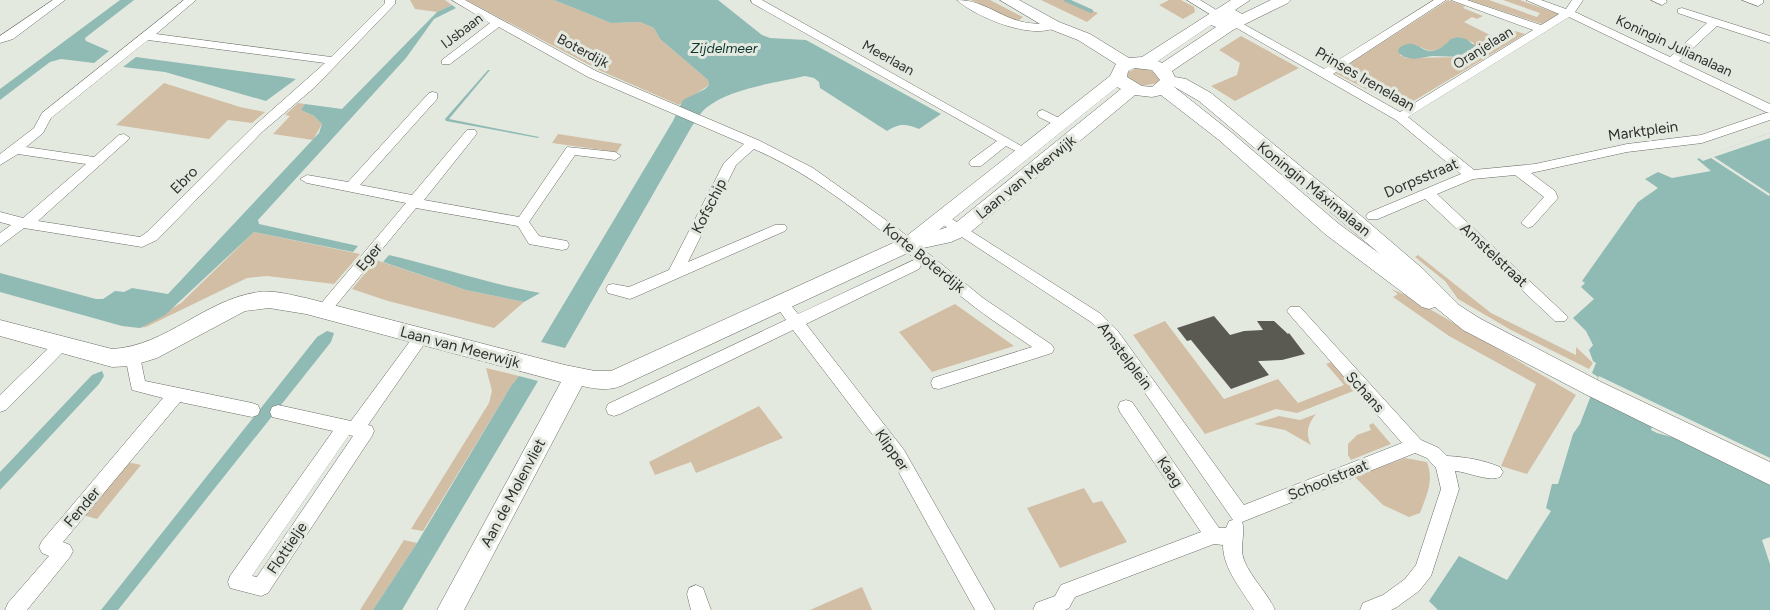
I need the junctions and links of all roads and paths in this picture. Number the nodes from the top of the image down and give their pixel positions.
1 (60, 0) edge
2 (191, 0) edge
3 (390, 0) edge
4 (457, 0) edge
5 (962, 0) edge
6 (1008, 0) edge
7 (1192, 0) edge
8 (1242, 0) edge
9 (1283, 0) edge
10 (1441, 0) edge
11 (1456, 0) edge
12 (1531, 0) edge
13 (1578, 0) edge
14 (1747, 0) edge
15 (1758, 0) edge
16 (756, 1) edge
17 (1770, 4) edge
18 (1682, 11) dead end
19 (1568, 13) junction
20 (1226, 19) junction
21 (1715, 22) junction
22 (496, 24) junction
23 (1058, 27) junction
24 (1542, 29) junction
25 (146, 36) junction
26 (0, 40) edge
27 (1770, 40) edge
28 (334, 61) junction
29 (1673, 61) junction
30 (446, 62) dead end
31 (1128, 73) junction
32 (1325, 74) junction
33 (1164, 79) junction
34 (434, 96) dead end
35 (1770, 109) edge
36 (1043, 114) dead end
37 (1770, 116) edge
38 (1400, 117) junction
39 (700, 120) joint
40 (1061, 124) junction
41 (471, 133) dead end
42 (124, 138) dead end
43 (1005, 141) junction
44 (753, 143) junction
45 (15, 149) junction
46 (1026, 152) junction
47 (615, 156) dead end
48 (0, 161) edge
49 (97, 162) junction
50 (976, 163) dead end
51 (1518, 170) junction
52 (1471, 175) junction
53 (307, 179) dead end
54 (352, 187) junction
55 (1427, 193) junction
56 (415, 202) junction
57 (1374, 216) dead end
58 (0, 217) edge
59 (941, 217) junction
60 (522, 222) junction
61 (24, 223) junction
62 (1528, 224) dead end
63 (780, 228) dead end
64 (960, 230) junction
65 (0, 240) edge
66 (562, 245) dead end
67 (912, 255) junction
68 (674, 274) junction
69 (613, 289) dead end
70 (781, 303) junction
71 (323, 311) junction
72 (1295, 311) dead end
73 (1560, 317) dead end
74 (795, 322) junction
75 (0, 328) edge
76 (421, 337) junction
77 (62, 344) junction
78 (133, 356) junction
79 (576, 376) junction
80 (939, 383) dead end
81 (176, 395) junction
82 (0, 405) edge
83 (1126, 407) dead end
84 (614, 409) dead end
85 (252, 410) dead end
86 (278, 412) dead end
87 (350, 428) junction
88 (1415, 445) junction
89 (1443, 463) junction
90 (1494, 472) dead end
91 (1770, 474) edge
92 (1240, 515) junction
93 (1222, 536) junction
94 (15, 610) edge
95 (450, 610) edge
96 (985, 610) edge
97 (1043, 610) edge
98 (1265, 610) edge
99 (1370, 610) edge

1 - 26 street
2 - 25 street
3 - 28 street, Ebro
4 - 22 street, Boterdijk
5 - 23 street
6 - 23 street
7 - 20 street, Prinses Irenelaan
8 - 20 street
9 - 20 street
10 - 32 street
11 - 24 street
12 - 19 street, Koningin Julianalaan
13 - 19 street, Oranjelaan
14 - 15 street
15 - 17 street
16 - 43 street, Meerlaan
18 - 21 street
19 - 24 street, Oranjelaan
19 - 29 street, Koningin Julianalaan
20 - 31 street
20 - 32 street, Prinses Irenelaan
20 - 33 street
21 - 27 street
21 - 29 street
22 - 30 street, IJsbaan
22 - 39 street, Boterdijk
23 - 31 street
24 - 38 street, Oranjelaan
25 - 28 street
25 - 45 street
28 - 61 street, Ebro
29 - 35 street, Koningin Julianalaan
31 - 33 street, Koningin Máximalaan
31 - 33 street
31 - 40 street, Laan van Meerwijk
31 - 64 street, Laan van Meerwijk
32 - 38 street, Prinses Irenelaan
33 - 91 street, Koningin Máximalaan
34 - 54 street
36 - 40 street, Laan van Meerwijk
37 - 51 street, Marktplein
38 - 52 street, Prinses Irenelaan
39 - 44 street, Korte Boterdijk
40 - 46 street, Laan van Meerwijk
41 - 56 street, Eger
42 - 49 street
43 - 46 street, Laan van Meerwijk
43 - 50 street
44 - 67 street, Korte Boterdijk
44 - 68 street, Kofschip
45 - 48 street
45 - 49 street
46 - 59 street, Laan van Meerwijk
47 - 60 street
49 - 61 street
51 - 52 street, Dorpsstraat
51 - 62 street
52 - 55 street, Dorpsstraat
53 - 54 street
54 - 56 street
55 - 57 street, Dorpsstraat
55 - 73 street, Amstelstraat
56 - 60 street
56 - 71 street, Eger
58 - 61 street, Ebro
59 - 64 street, Amstelplein
59 - 67 street, Laan van Meerwijk
60 - 66 street
61 - 65 street
63 - 68 street
64 - 67 street, Laan van Meerwijk
64 - 92 street, Amstelplein
67 - 70 street, Laan van Meerwijk
67 - 74 street, Laan van Meerwijk
67 - 80 street, Korte Boterdijk
68 - 69 street
70 - 74 street, Klipper
70 - 79 street, Laan van Meerwijk
71 - 76 street, Laan van Meerwijk
71 - 78 street, Laan van Meerwijk
72 - 88 street, Schans
74 - 84 street, Laan van Meerwijk
74 - 96 street, Klipper
75 - 77 street, Laan van Meerwijk
76 - 79 street, Laan van Meerwijk
76 - 87 street, Flottielje
77 - 78 street, Laan van Meerwijk
77 - 82 street
78 - 81 street
79 - 95 street, Aan de Molenvliet
81 - 85 street
81 - 94 street, Fender
83 - 93 street, Kaag
86 - 87 street
87 - 87 street, Flottielje
88 - 89 street, Schans
88 - 92 street, Schoolstraat
89 - 90 street, Schans
89 - 99 street
92 - 93 street
93 - 97 street
93 - 98 street

